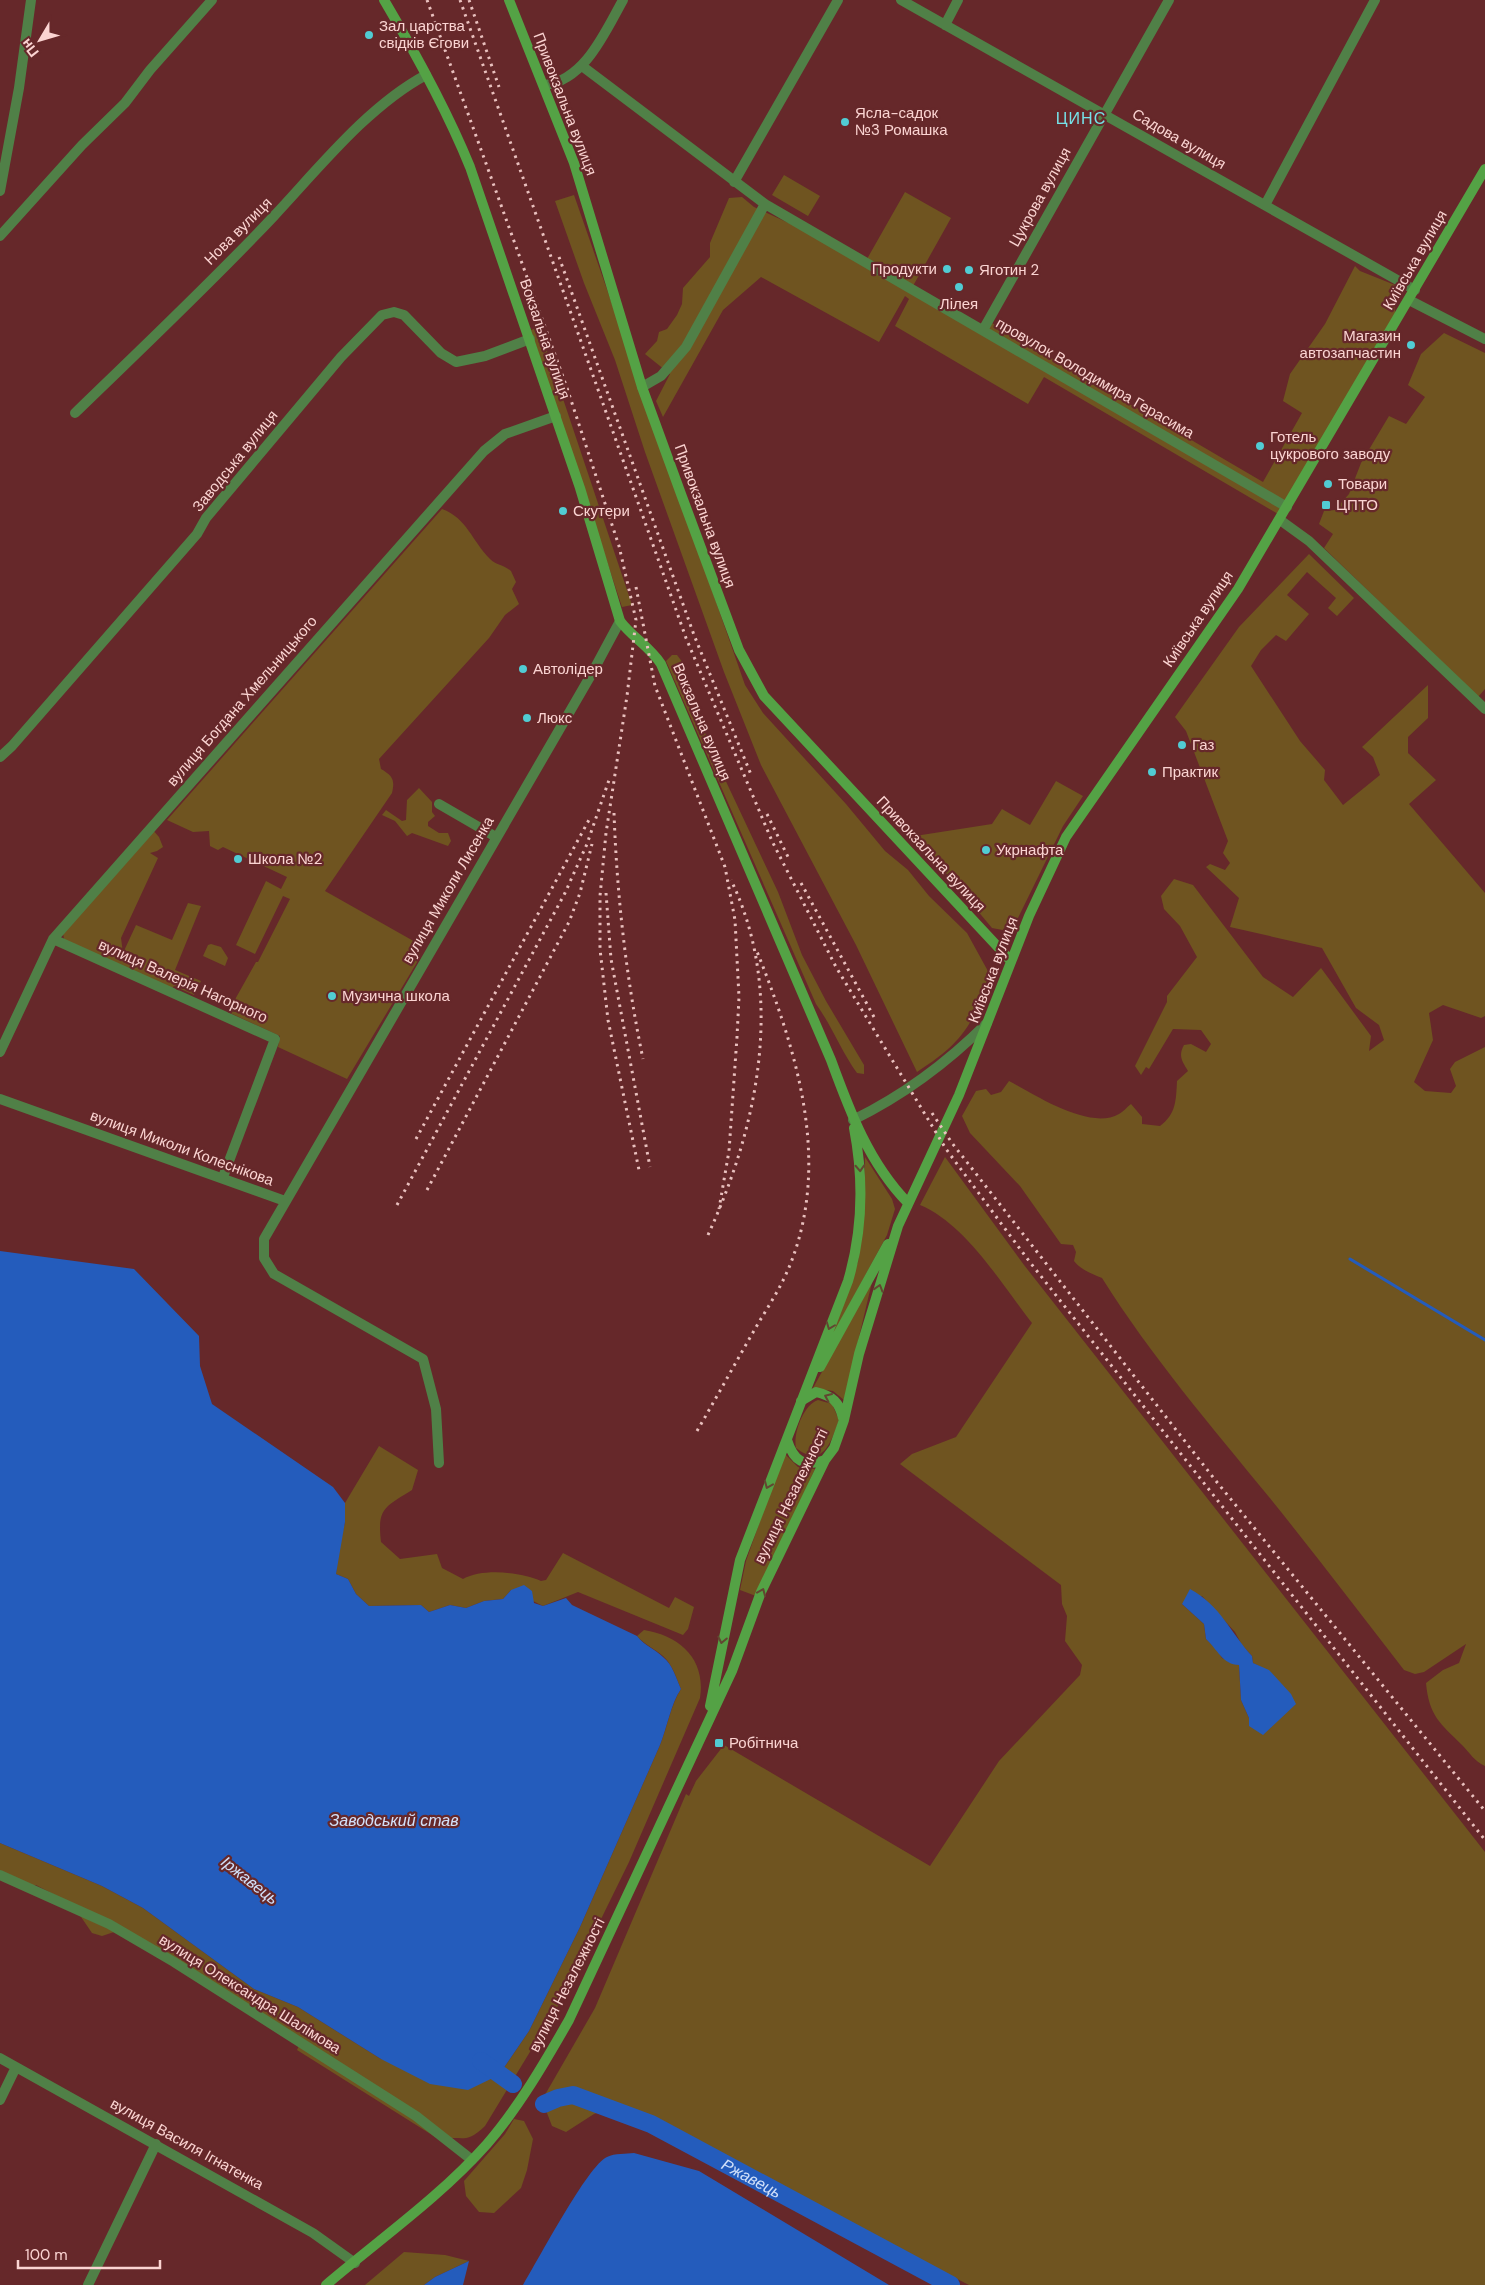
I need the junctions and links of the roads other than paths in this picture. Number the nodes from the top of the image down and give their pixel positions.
1 (31, 0) edge
2 (212, 0) edge
3 (384, 0) edge
4 (509, 0) edge
5 (623, 0) edge
6 (838, 0) edge
7 (901, 0) edge
8 (958, 0) edge
9 (1169, 0) edge
10 (1375, 0) edge
11 (945, 25) junction
12 (582, 66) junction
13 (426, 74) junction
14 (545, 85) junction
15 (1106, 114) junction
16 (1485, 169) edge
17 (734, 182) junction
18 (0, 191) edge
19 (766, 204) junction
20 (1265, 205) junction
21 (0, 236) edge
22 (1415, 290) junction
23 (1409, 300) junction
24 (983, 330) junction
25 (530, 339) junction
26 (1485, 339) edge
27 (642, 387) junction
28 (75, 413) dead end
29 (556, 416) junction
30 (1287, 507) junction
31 (1280, 520) junction
32 (620, 621) junction
33 (1485, 709) edge
34 (0, 757) edge
35 (439, 804) dead end
36 (496, 838) junction
37 (54, 939) junction
38 (1011, 960) junction
39 (989, 1021) junction
40 (0, 1052) edge
41 (0, 1100) edge
42 (853, 1120) junction
43 (924, 1169) joint
44 (223, 1177) junction
45 (285, 1200) junction
46 (908, 1203) junction
47 (898, 1226) junction
48 (801, 1402) junction
49 (844, 1420) junction
50 (787, 1440) junction
51 (825, 1460) junction
52 (439, 1463) dead end
53 (708, 1717) junction
54 (0, 1875) edge
55 (0, 2058) edge
56 (16, 2067) junction
57 (0, 2100) edge
58 (156, 2144) junction
59 (472, 2160) junction
60 (355, 2263) junction
61 (88, 2285) edge
62 (326, 2285) edge

1 - 18 street
2 - 21 street
3 - 13 main road, Вокзальна вулиця
4 - 14 main road, Привокзальна вулиця
5 - 12 street
6 - 17 street
7 - 11 street, Садова вулиця
8 - 11 street
9 - 15 street, Цукрова вулиця
10 - 20 street
11 - 15 street, Садова вулиця
12 - 14 street
12 - 17 street, провулок Володимира Герасима
13 - 25 main road, Вокзальна вулиця
13 - 28 street, Нова вулиця
14 - 27 main road, Привокзальна вулиця
15 - 20 street, Садова вулиця
15 - 24 street, Цукрова вулиця
16 - 22 main road, Київська вулиця
17 - 19 street, провулок Володимира Герасима
19 - 24 street, провулок Володимира Герасима
19 - 27 street
20 - 22 street, Садова вулиця
22 - 23 main road, Київська вулиця
23 - 26 street
23 - 30 main road, Київська вулиця
24 - 30 street, провулок Володимира Герасима
25 - 29 main road, Вокзальна вулиця
25 - 34 street, Заводська вулиця
27 - 38 main road, Привокзальна вулиця
29 - 32 main road, Вокзальна вулиця
29 - 37 street, вулиця Богдана Хмельницького
30 - 31 main road, Київська вулиця
31 - 33 street
31 - 38 main road, Київська вулиця
32 - 36 street, вулиця Миколи Лисенка
32 - 42 main road, Вокзальна вулиця
35 - 36 street
36 - 45 street, вулиця Миколи Лисенка
37 - 40 street, вулиця Богдана Хмельницького
37 - 44 street, вулиця Валерія Нагорного
38 - 39 main road, Київська вулиця
39 - 42 street
39 - 43 main road, Київська вулиця
41 - 44 street, вулиця Миколи Колеснікова
42 - 46 main road, Вокзальна вулиця
42 -> 48 main road
43 - 46 main road, вулиця Незалежності
44 - 45 street, вулиця Миколи Колеснікова
45 - 52 street, вулиця Миколи Колеснікова
46 - 47 main road, вулиця Незалежності
47 - 48 main road
49 -> 47 main road, вулиця Незалежності
49 -> 48 main road
48 - 50 main road, вулиця Незалежності
49 - 51 main road, вулиця Незалежності
50 - 51 main road
50 -> 53 main road, вулиця Незалежності
53 -> 51 main road, вулиця Незалежності
53 - 59 main road, вулиця Незалежності
54 - 59 street, вулиця Олександра Шалімова
55 - 56 street, вулиця Василя Ігнатенка
56 - 57 street
56 - 58 street, вулиця Василя Ігнатенка
58 - 60 street, вулиця Василя Ігнатенка
58 - 61 street
59 - 60 main road, вулиця Незалежності
60 - 62 main road, вулиця Незалежності

